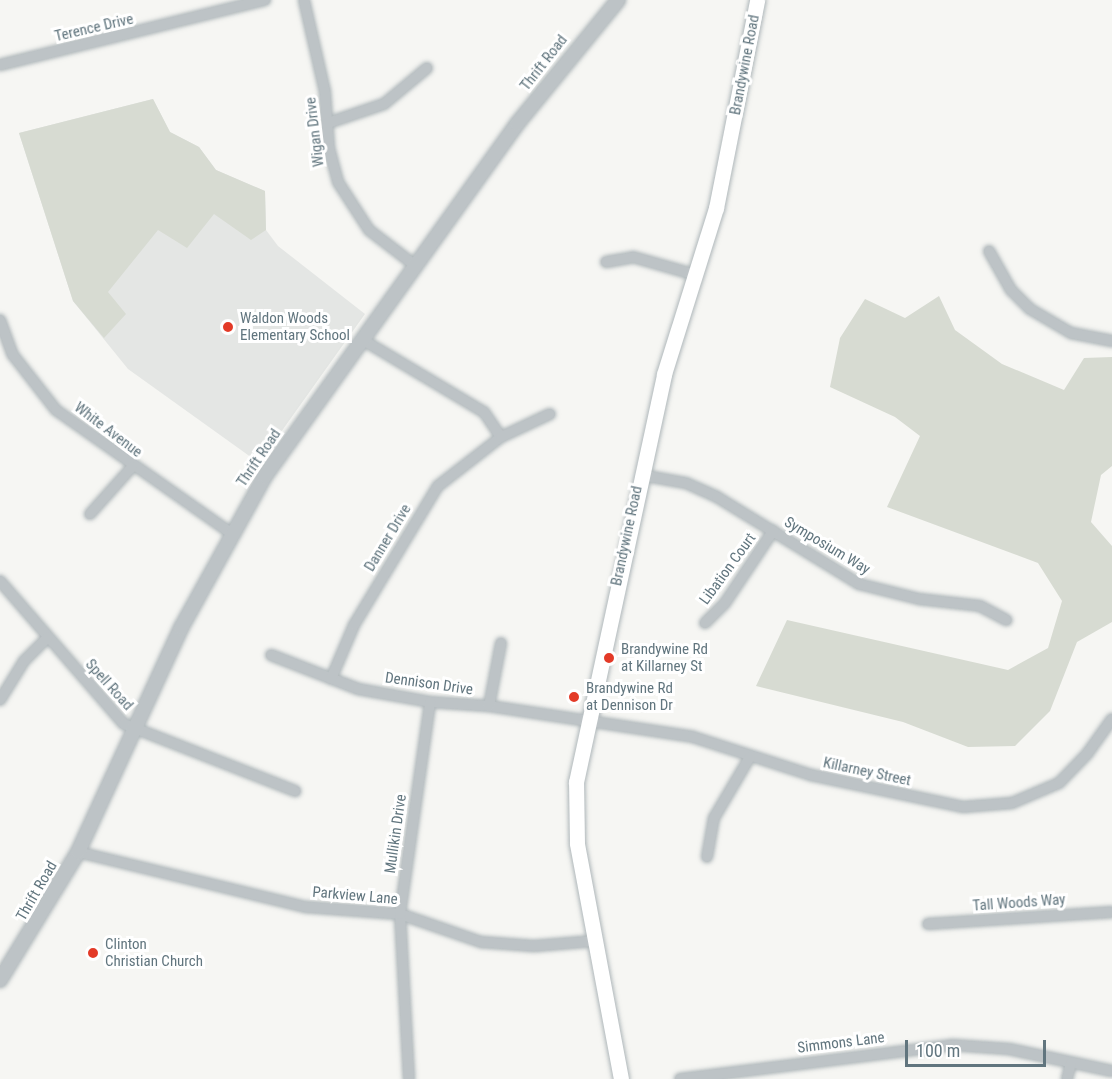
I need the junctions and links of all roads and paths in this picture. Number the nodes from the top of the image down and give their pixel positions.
1 (265, 0) edge
2 (304, 0) edge
3 (618, 0) edge
4 (757, 0) edge
5 (0, 65) edge
6 (427, 68) dead end
7 (328, 123) junction
8 (989, 251) dead end
9 (606, 262) dead end
10 (416, 266) junction
11 (696, 275) junction
12 (0, 320) edge
13 (363, 340) junction
14 (1112, 341) edge
15 (550, 414) dead end
16 (501, 437) junction
17 (132, 467) junction
18 (641, 476) junction
19 (90, 514) dead end
20 (773, 531) junction
21 (231, 533) junction
22 (0, 581) edge
23 (1006, 621) dead end
24 (705, 623) dead end
25 (47, 638) junction
26 (501, 643) dead end
27 (271, 656) dead end
28 (331, 679) junction
29 (0, 700) edge
30 (430, 702) junction
31 (489, 706) junction
32 (1112, 719) edge
33 (587, 723) junction
34 (134, 731) junction
35 (750, 757) junction
36 (295, 790) dead end
37 (78, 852) junction
38 (708, 856) dead end
39 (1112, 912) edge
40 (400, 914) junction
41 (928, 924) dead end
42 (594, 941) junction
43 (0, 980) edge
44 (1071, 1062) junction
45 (1112, 1071) edge
46 (409, 1079) edge
47 (621, 1079) edge
48 (680, 1079) edge
49 (1067, 1079) edge

1 - 5 street, Terence Drive
2 - 7 street, Wigan Drive
3 - 10 street, Thrift Road
4 - 11 main road, Brandywine Road
6 - 7 street
7 - 10 street, Wigan Drive
8 - 14 street
9 - 11 street
10 - 13 street, Thrift Road
11 - 18 main road, Brandywine Road
12 - 17 street, White Avenue
13 - 16 street
13 - 21 street, Thrift Road
15 - 16 street, Danner Drive
16 - 28 street, Danner Drive
17 - 19 street
17 - 21 street, White Avenue
18 - 20 street, Symposium Way
18 - 33 main road, Brandywine Road
20 - 23 street, Symposium Way
20 - 24 street, Libation Court
21 - 34 street, Thrift Road
22 - 25 street, Spell Road
25 - 29 street
25 - 34 street, Spell Road
26 - 31 street
27 - 28 street, Dennison Drive
28 - 30 street, Dennison Drive
30 - 31 street, Dennison Drive
30 - 40 street, Mullikin Drive
31 - 33 street, Dennison Drive
32 - 35 street, Killarney Street
33 - 35 street, Killarney Street
33 - 42 main road, Brandywine Road
34 - 36 street, Spell Road
34 - 37 street, Thrift Road
35 - 38 street
37 - 40 street, Parkview Lane
37 - 43 street, Thrift Road
39 - 41 street, Tall Woods Way
40 - 42 street, Parkview Lane
40 - 46 street, Mullikin Drive
42 - 47 main road, Brandywine Road
44 - 45 street, Simmons Lane
44 - 48 street, Simmons Lane
44 - 49 street

